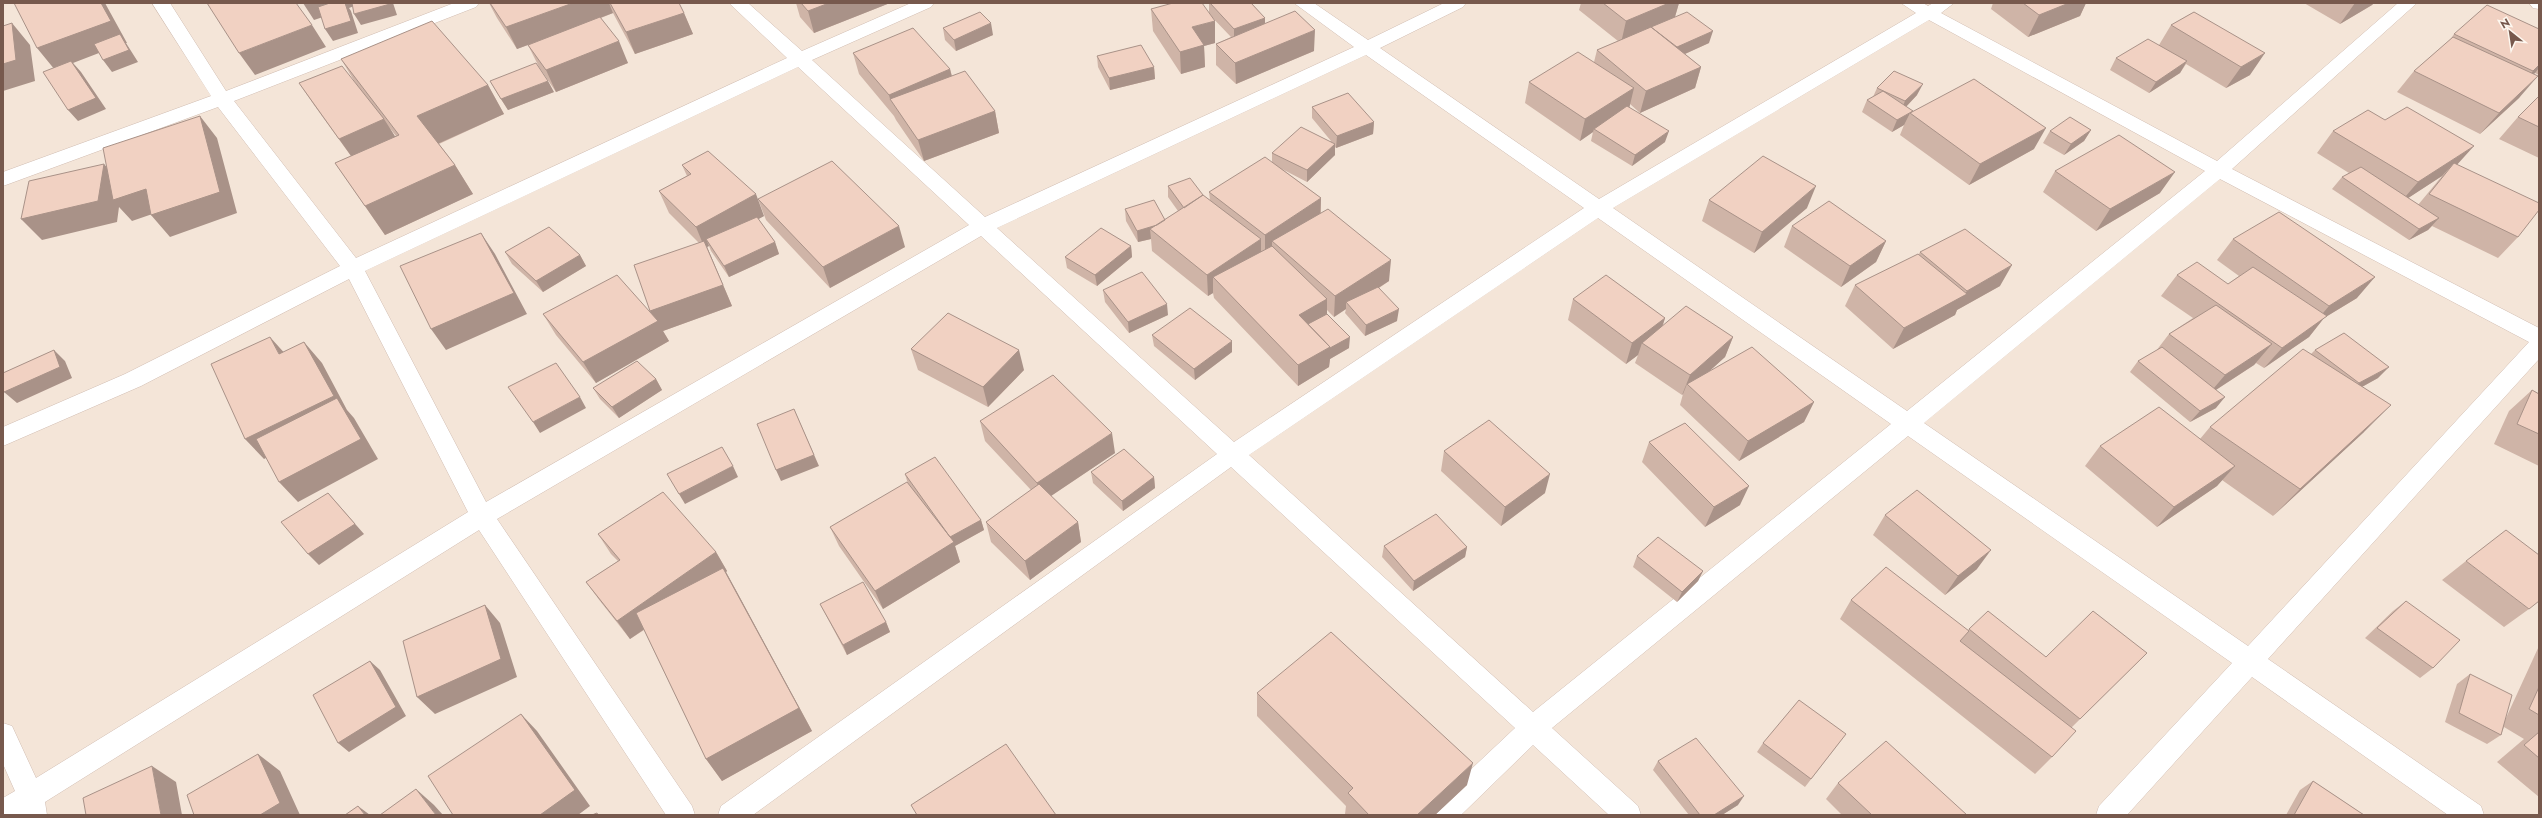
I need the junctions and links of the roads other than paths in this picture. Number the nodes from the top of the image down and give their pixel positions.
1 (161, 3) edge
2 (470, 3) edge
3 (738, 3) edge
4 (925, 3) edge
5 (1303, 3) edge
6 (1457, 3) edge
7 (2408, 3) edge
8 (1928, 6) edge
9 (1367, 48) junction
10 (800, 59) junction
11 (222, 99) junction
12 (2218, 170) junction
13 (3, 179) edge
14 (1598, 208) junction
15 (983, 226) junction
16 (353, 268) junction
17 (2539, 338) edge
18 (2539, 345) edge
19 (1909, 424) junction
20 (3, 437) edge
21 (1233, 454) junction
22 (482, 516) junction
23 (2250, 661) junction
24 (1533, 728) junction
25 (3, 735) edge
26 (32, 806) edge
27 (3, 813) edge
28 (682, 815) edge
29 (731, 815) edge
30 (1442, 815) edge
31 (1628, 815) edge
32 (2109, 815) edge
33 (2471, 815) edge

1 - 11 street
2 - 11 street
3 - 10 street
4 - 10 street
5 - 9 street
6 - 9 street
7 - 12 street
8 - 12 street
8 - 14 street
9 - 14 street
9 - 15 street
10 - 15 street
10 - 16 street
11 - 13 street
11 - 16 street
12 - 17 street
12 - 19 street
14 - 19 street
14 - 21 street
15 - 21 street
15 - 22 street
16 - 20 street
16 - 22 street
18 - 23 street
19 - 23 street
19 - 24 street
21 - 24 street
21 - 29 street
22 - 26 street
22 - 28 street
23 - 32 street
23 - 33 street
24 - 30 street
24 - 31 street
25 - 26 street
26 - 27 street

